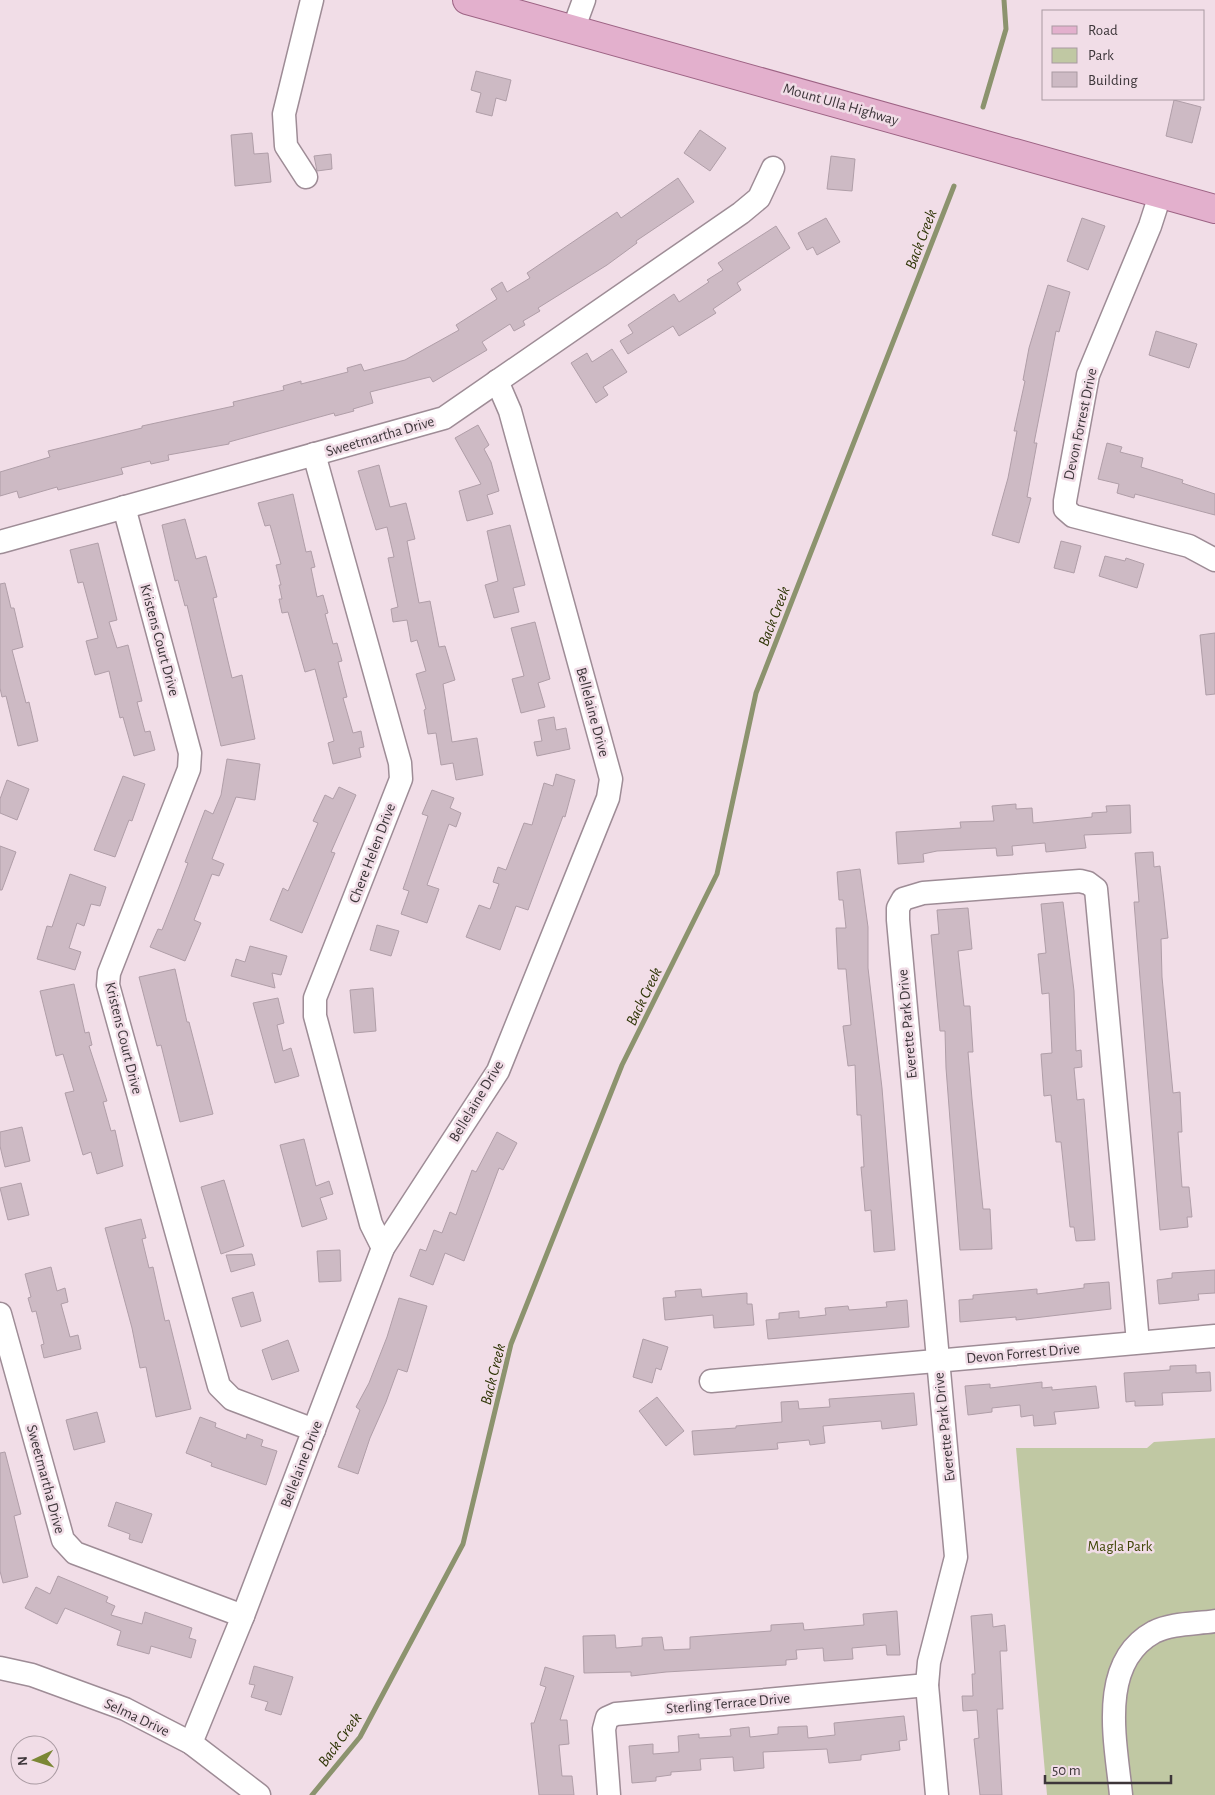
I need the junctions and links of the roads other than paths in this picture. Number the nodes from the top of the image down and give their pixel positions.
1 (312, 0) edge
2 (467, 0) edge
3 (584, 0) edge
4 (573, 30) junction
5 (773, 168) dead end
6 (306, 176) dead end
7 (1161, 192) junction
8 (1215, 209) edge
9 (497, 381) junction
10 (314, 454) junction
11 (124, 507) junction
12 (0, 542) edge
13 (1215, 560) edge
14 (383, 1248) junction
15 (0, 1314) edge
16 (1215, 1336) edge
17 (1138, 1342) junction
18 (937, 1360) junction
19 (711, 1381) dead end
20 (314, 1430) junction
21 (243, 1616) junction
22 (1215, 1622) edge
23 (0, 1668) edge
24 (927, 1686) junction
25 (191, 1743) junction
26 (259, 1795) edge
27 (609, 1795) edge
28 (937, 1795) edge
29 (1121, 1795) edge

1 - 6 street
2 - 4 main road, Mount Ulla Highway
3 - 4 street
4 - 7 main road, Mount Ulla Highway
5 - 9 street, Sweetmartha Drive
7 - 8 main road, Mount Ulla Highway
7 - 13 street, Devon Forrest Drive
9 - 10 street, Sweetmartha Drive
9 - 14 street, Bellelaine Drive
10 - 11 street, Sweetmartha Drive
10 - 14 street, Chere Helen Drive
11 - 12 street, Sweetmartha Drive
11 - 20 street, Kristens Court Drive
14 - 20 street, Bellelaine Drive
15 - 21 street, Sweetmartha Drive
16 - 17 street, Devon Forrest Drive
17 - 18 street, Devon Forrest Drive
17 - 18 street, Everette Park Drive
18 - 19 street, Devon Forrest Drive
18 - 24 street, Everette Park Drive
20 - 21 street, Bellelaine Drive
21 - 25 street, Bellelaine Drive
22 - 29 street
23 - 25 street, Selma Drive
24 - 27 street, Sterling Terrace Drive
24 - 28 street, Everette Park Drive
25 - 26 street, Selma Drive

